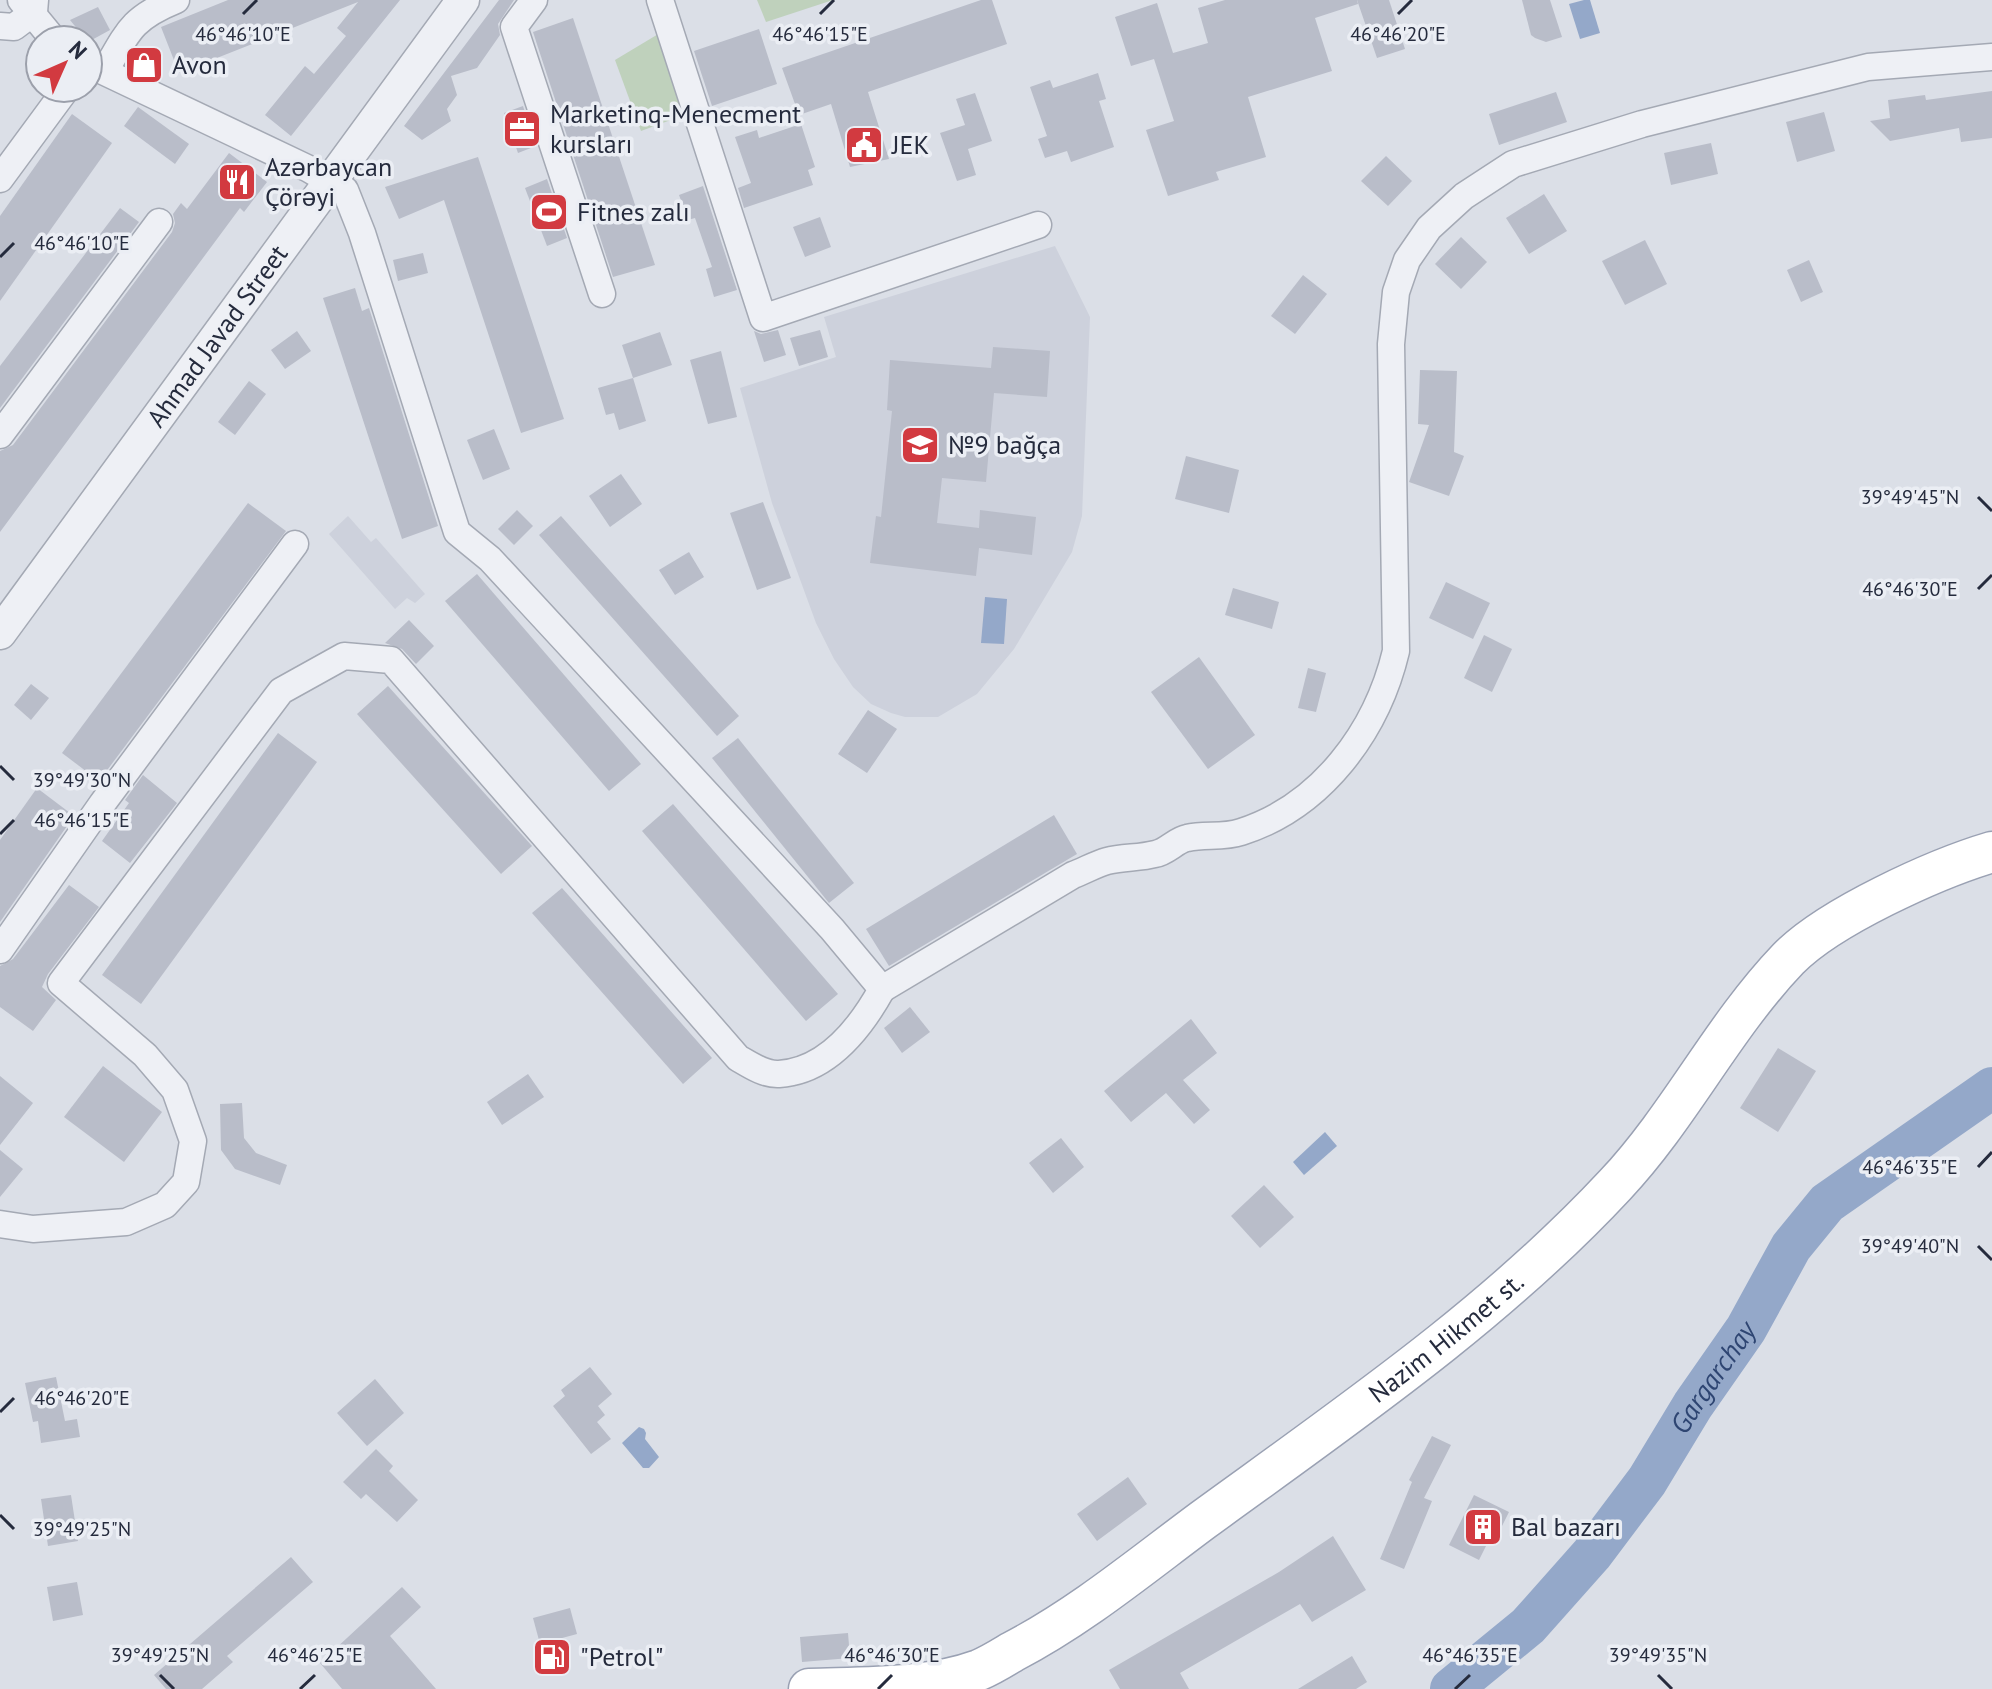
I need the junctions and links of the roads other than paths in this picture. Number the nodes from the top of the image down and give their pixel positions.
1 (176, 0) edge
2 (463, 0) edge
3 (534, 0) edge
4 (660, 0) edge
5 (30, 4) edge
6 (43, 24) edge
7 (0, 26) edge
8 (1992, 57) edge
9 (104, 59) edge
10 (104, 72) edge
11 (55, 104) edge
12 (0, 179) edge
13 (329, 180) junction
14 (159, 222) dead end
15 (1038, 225) dead end
16 (602, 294) dead end
17 (0, 435) edge
18 (295, 544) dead end
19 (0, 633) edge
20 (1992, 852) edge
21 (0, 950) edge
22 (882, 989) junction
23 (0, 1224) edge
24 (809, 1689) edge

1 - 9 street
2 - 13 street, Ahmad Javad Street
3 - 16 street
4 - 15 street
5 - 6 street
5 - 7 street
8 - 22 street
10 - 13 street
11 - 12 street
13 - 19 street, Ahmad Javad Street
13 - 22 street
14 - 17 street
18 - 21 street
20 - 24 main road, Nazim Hikmet st.
22 - 23 street

